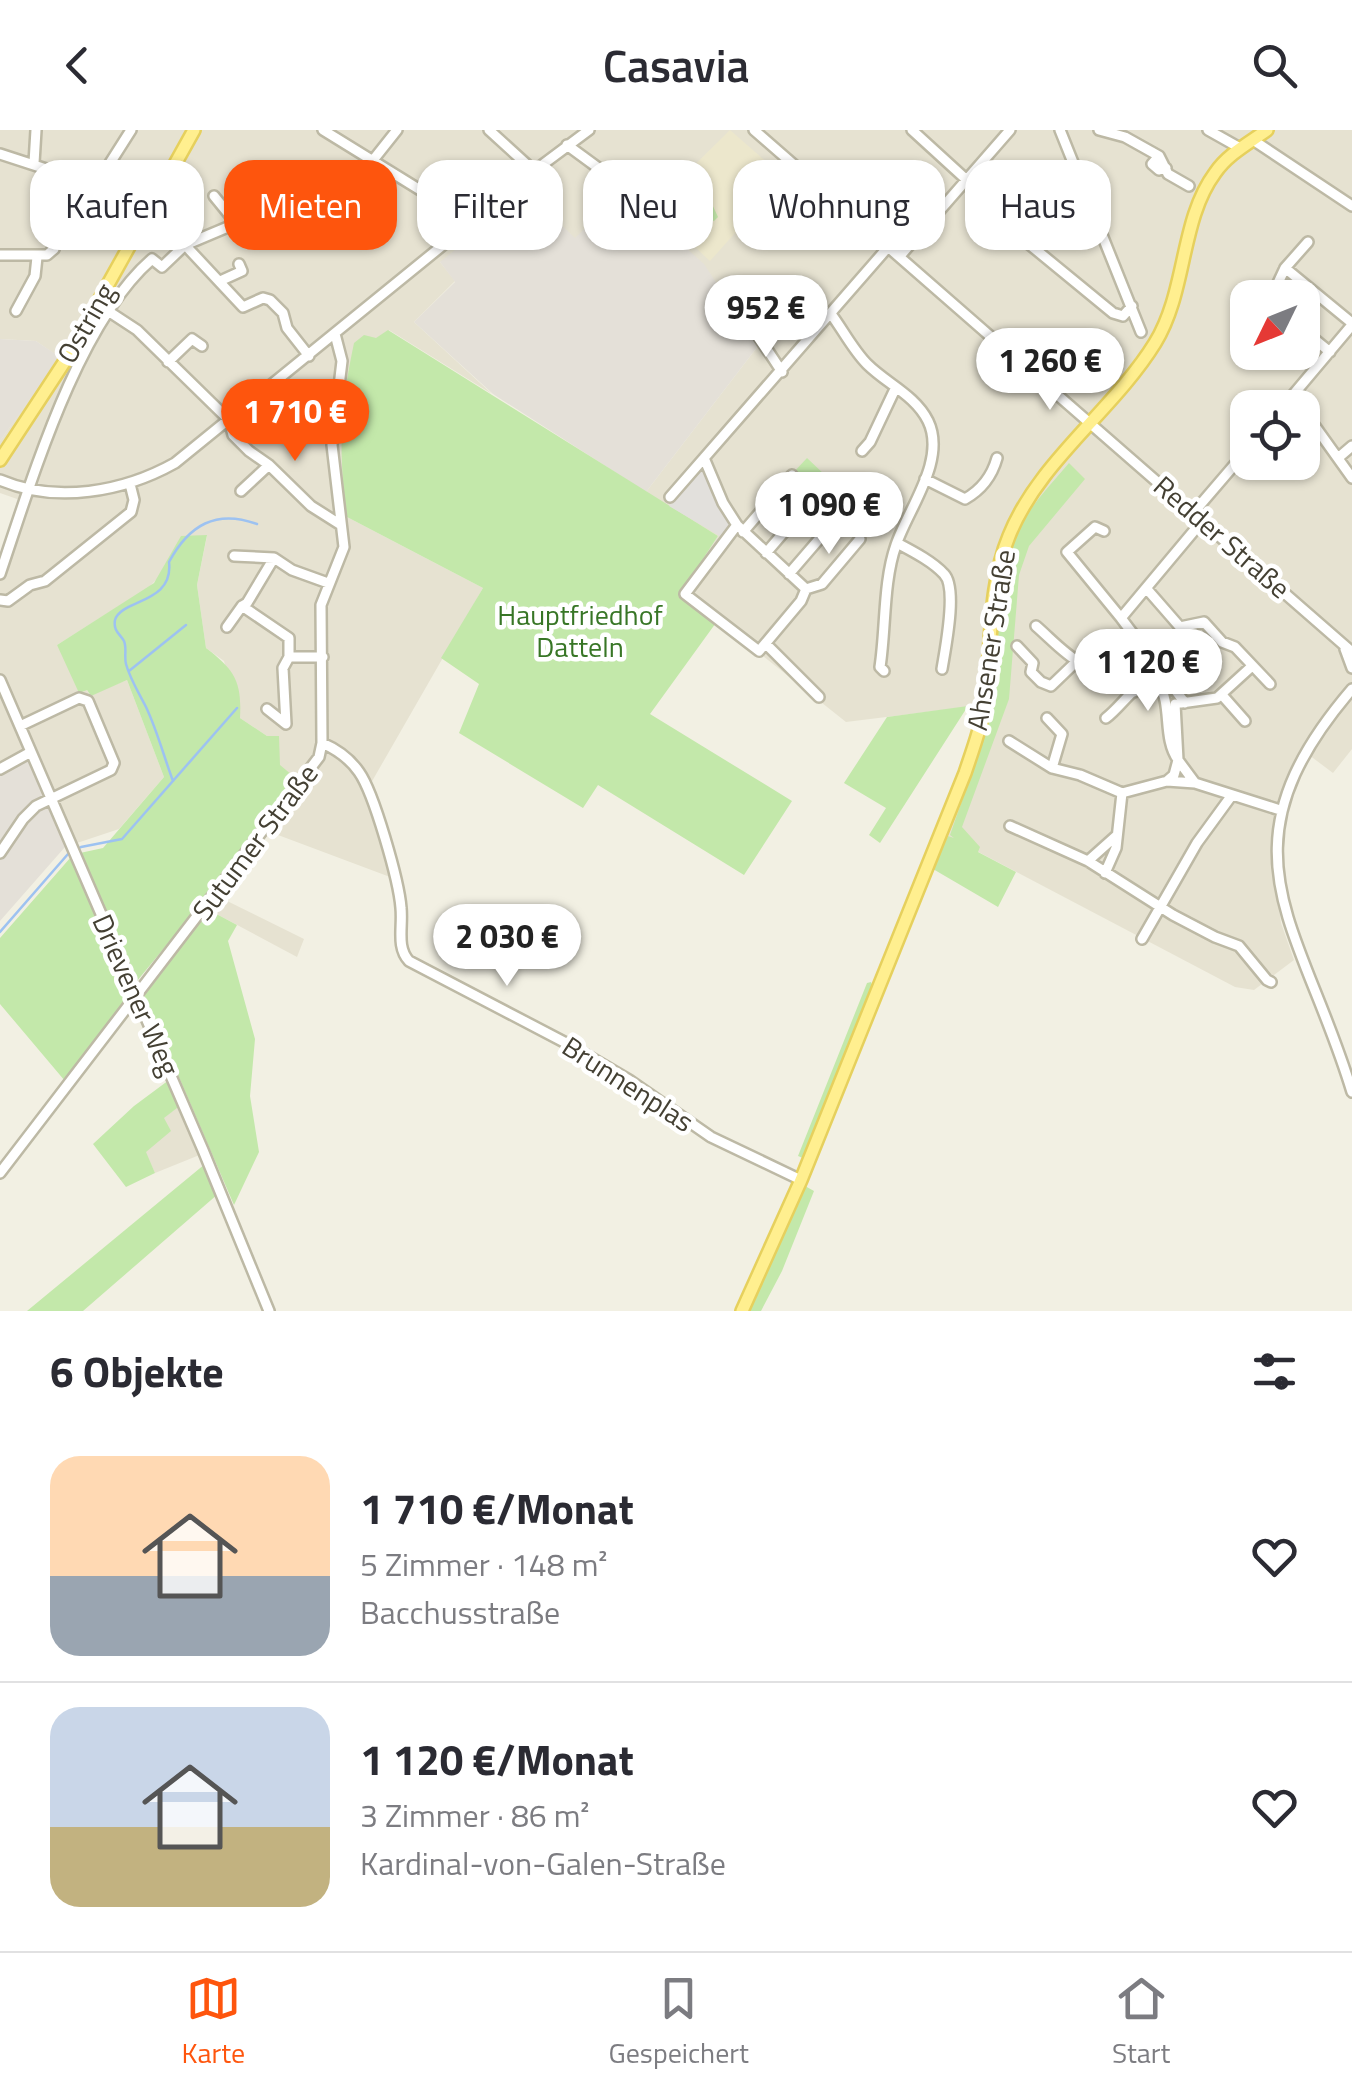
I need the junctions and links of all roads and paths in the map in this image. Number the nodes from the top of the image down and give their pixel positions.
1 (36, 130) edge
2 (131, 130) edge
3 (194, 130) edge
4 (322, 130) edge
5 (397, 130) edge
6 (489, 130) edge
7 (589, 130) edge
8 (754, 130) edge
9 (912, 130) edge
10 (1010, 130) edge
11 (1060, 130) edge
12 (1098, 130) edge
13 (1208, 130) edge
14 (1268, 130) edge
15 (1254, 140) junction
16 (567, 146) junction
17 (1240, 148) junction
18 (0, 154) edge
19 (34, 160) edge
20 (112, 160) edge
21 (372, 160) joint
22 (522, 160) edge
23 (549, 160) edge
24 (586, 160) edge
25 (789, 160) edge
26 (984, 160) edge
27 (30, 162) edge
28 (965, 178) edge
29 (965, 182) edge
30 (1189, 186) dead end
31 (214, 196) dead end
32 (1352, 206) edge
33 (224, 208) edge
34 (1308, 242) dead end
35 (53, 250) edge
36 (179, 250) edge
37 (189, 250) edge
38 (438, 250) edge
39 (886, 250) edge
40 (893, 250) edge
41 (1037, 250) edge
42 (0, 255) edge
43 (900, 256) junction
44 (36, 257) junction
45 (240, 268) dead end
46 (1285, 268) junction
47 (1280, 280) edge
48 (220, 281) junction
49 (1132, 306) junction
50 (16, 311) dead end
51 (108, 312) junction
52 (831, 314) junction
53 (1352, 324) edge
54 (755, 331) dead end
55 (1141, 332) dead end
56 (335, 334) junction
57 (1320, 344) edge
58 (202, 346) dead end
59 (1330, 352) junction
60 (309, 356) junction
61 (168, 362) junction
62 (782, 372) junction
63 (896, 387) junction
64 (1297, 390) edge
65 (229, 420) junction
66 (1090, 422) junction
67 (1320, 433) edge
68 (1352, 446) edge
69 (862, 450) dead end
70 (704, 458) junction
71 (997, 458) dead end
72 (1338, 458) junction
73 (0, 460) edge
74 (268, 464) junction
75 (1230, 469) edge
76 (792, 476) dead end
77 (1352, 478) edge
78 (925, 479) junction
79 (0, 480) edge
80 (130, 484) junction
81 (30, 490) junction
82 (241, 490) dead end
83 (815, 496) dead end
84 (670, 498) dead end
85 (1194, 512) junction
86 (838, 516) dead end
87 (1204, 520) junction
88 (340, 524) junction
89 (740, 528) junction
90 (1104, 531) dead end
91 (860, 539) dead end
92 (896, 543) junction
93 (766, 553) junction
94 (234, 556) dead end
95 (274, 558) junction
96 (0, 574) edge
97 (789, 574) junction
98 (328, 584) junction
99 (1146, 588) junction
100 (806, 590) junction
101 (0, 600) edge
102 (242, 606) junction
103 (1121, 618) junction
104 (1036, 626) dead end
105 (227, 628) dead end
106 (1341, 642) junction
107 (1017, 646) dead end
108 (762, 648) junction
109 (1352, 650) edge
110 (323, 656) junction
111 (289, 657) junction
112 (1077, 661) junction
113 (1251, 666) junction
114 (1352, 668) edge
115 (942, 669) dead end
116 (884, 672) dead end
117 (1162, 679) junction
118 (0, 680) edge
119 (1270, 684) dead end
120 (1352, 689) edge
121 (1134, 692) junction
122 (1222, 694) junction
123 (819, 698) dead end
124 (1175, 704) junction
125 (267, 710) dead end
126 (1047, 718) dead end
127 (1106, 718) dead end
128 (1245, 721) dead end
129 (20, 726) junction
130 (1009, 741) dead end
131 (322, 743) junction
132 (31, 752) junction
133 (1178, 760) junction
134 (0, 768) edge
135 (1052, 768) junction
136 (1167, 781) junction
137 (1195, 783) junction
138 (1122, 793) junction
139 (1232, 794) junction
140 (51, 797) junction
141 (1280, 810) junction
142 (1010, 826) dead end
143 (1116, 836) junction
144 (0, 852) edge
145 (1088, 861) junction
146 (1106, 873) junction
147 (1162, 905) junction
148 (1142, 939) dead end
149 (1272, 982) dead end
150 (137, 994) junction
151 (1352, 1092) edge
152 (0, 1173) edge
153 (801, 1180) junction
154 (269, 1311) edge
155 (742, 1311) edge

1 - 19 street
2 - 20 street
3 - 73 main road, Ostring
4 - 21 street
5 - 21 street
6 - 22 street
7 - 16 street
8 - 25 street, Redder Straße
9 - 28 street
10 - 26 street
11 - 49 street
12 - 30 street
13 - 17 street
14 - 15 main road, Ahsener Straße
15 - 17 main road, Ahsener Straße
15 - 32 street
16 - 23 street
16 - 24 street
17 - 66 main road, Ahsener Straße
18 - 27 street
29 - 43 street
31 - 33 street
34 - 46 street
35 - 44 street
36 - 51 street
37 - 48 street
38 - 56 street
39 - 52 street
40 - 43 street, Redder Straße
41 - 49 street
42 - 44 street
43 - 66 street, Redder Straße
44 - 50 street
45 - 48 street
46 - 47 street
46 - 53 street
48 - 60 street
49 - 55 street
51 - 61 street
51 - 81 street
52 - 62 street
52 - 63 street
53 - 59 street
54 - 62 street
56 - 60 street
56 - 88 street, Sutumer Straße
57 - 59 street
58 - 61 street
59 - 64 street
60 - 65 street
61 - 65 street
62 - 70 street
63 - 69 street
63 - 78 street
65 - 74 street
65 - 80 street
66 - 85 street, Redder Straße
66 - 153 main road, Ahsener Straße
67 - 72 street
68 - 72 street
70 - 84 street
70 - 89 street
71 - 78 street
72 - 77 street
74 - 82 street
74 - 88 street
75 - 85 street
76 - 89 street
78 - 92 street
79 - 81 street
80 - 81 street
80 - 101 street
81 - 96 street
83 - 93 street
85 - 87 street, Redder Straße
86 - 97 street
87 - 99 street
87 - 106 street, Redder Straße
88 - 98 street, Sutumer Straße
89 - 93 street
89 - 108 street
90 - 103 street
91 - 100 street
92 - 115 street
92 - 116 street
93 - 97 street
94 - 95 street
95 - 98 street
95 - 102 street
97 - 100 street
98 - 110 street, Sutumer Straße
99 - 103 street
99 - 113 street
100 - 108 street
102 - 105 street
102 - 111 street
103 - 117 street
104 - 112 street
106 - 109 street
106 - 114 street
107 - 112 street
108 - 123 street
110 - 111 street
110 - 131 street, Sutumer Straße
111 - 125 street
112 - 121 street
113 - 119 street
113 - 122 street
117 - 121 street
117 - 124 street
117 - 124 street
118 - 129 street, Drievener Weg
120 - 141 street
121 - 127 street
122 - 124 street
122 - 128 street
124 - 133 street
126 - 135 street
129 - 132 street, Drievener Weg
129 - 140 street
130 - 135 street
131 - 150 street, Sutumer Straße
131 - 153 street, Brunnenplas
132 - 134 street
132 - 140 street, Drievener Weg
133 - 136 street
133 - 137 street
135 - 138 street
136 - 137 street
136 - 138 street
137 - 139 street
138 - 143 street
139 - 141 street
139 - 147 street
140 - 144 street
140 - 150 street, Drievener Weg
141 - 151 street
142 - 145 street
143 - 145 street
143 - 146 street
145 - 146 street
146 - 147 street
147 - 148 street
147 - 149 street
150 - 152 street, Sutumer Straße
150 - 154 street, Drievener Weg
153 - 155 main road, Ahsener Straße

